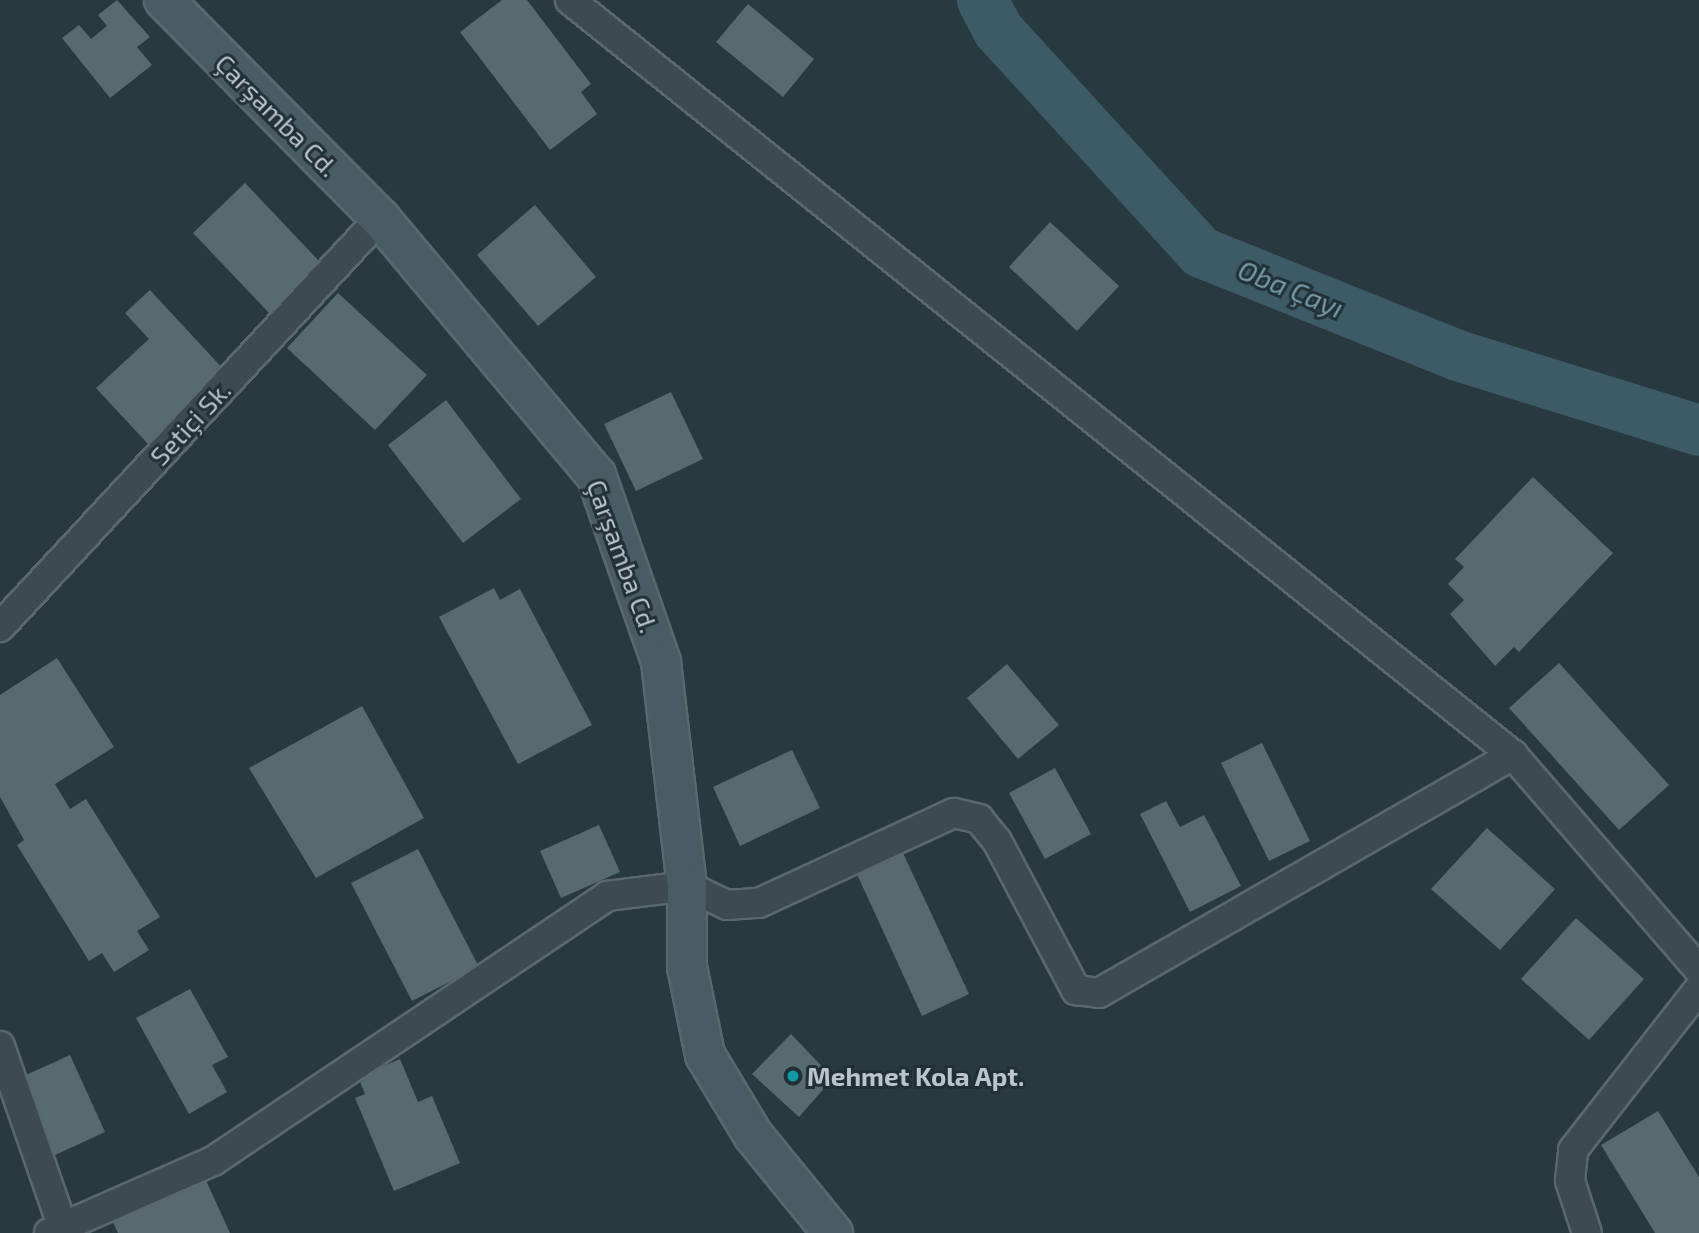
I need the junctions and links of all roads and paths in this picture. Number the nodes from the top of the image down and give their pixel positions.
1 (164, 0) edge
2 (570, 0) edge
3 (380, 218) junction
4 (0, 627) edge
5 (1513, 755) junction
6 (687, 886) junction
7 (1699, 970) edge
8 (1699, 989) edge
9 (0, 1045) edge
10 (56, 1229) edge
11 (832, 1233) edge
12 (1587, 1233) edge

1 - 3 street, Çarşamba Cd.
2 - 5 street
3 - 4 street, Setiçi Sk.
3 - 6 street, Çarşamba Cd.
5 - 6 street
5 - 7 street
6 - 10 street
6 - 11 street, Çarşamba Cd.
8 - 12 street
9 - 10 street

